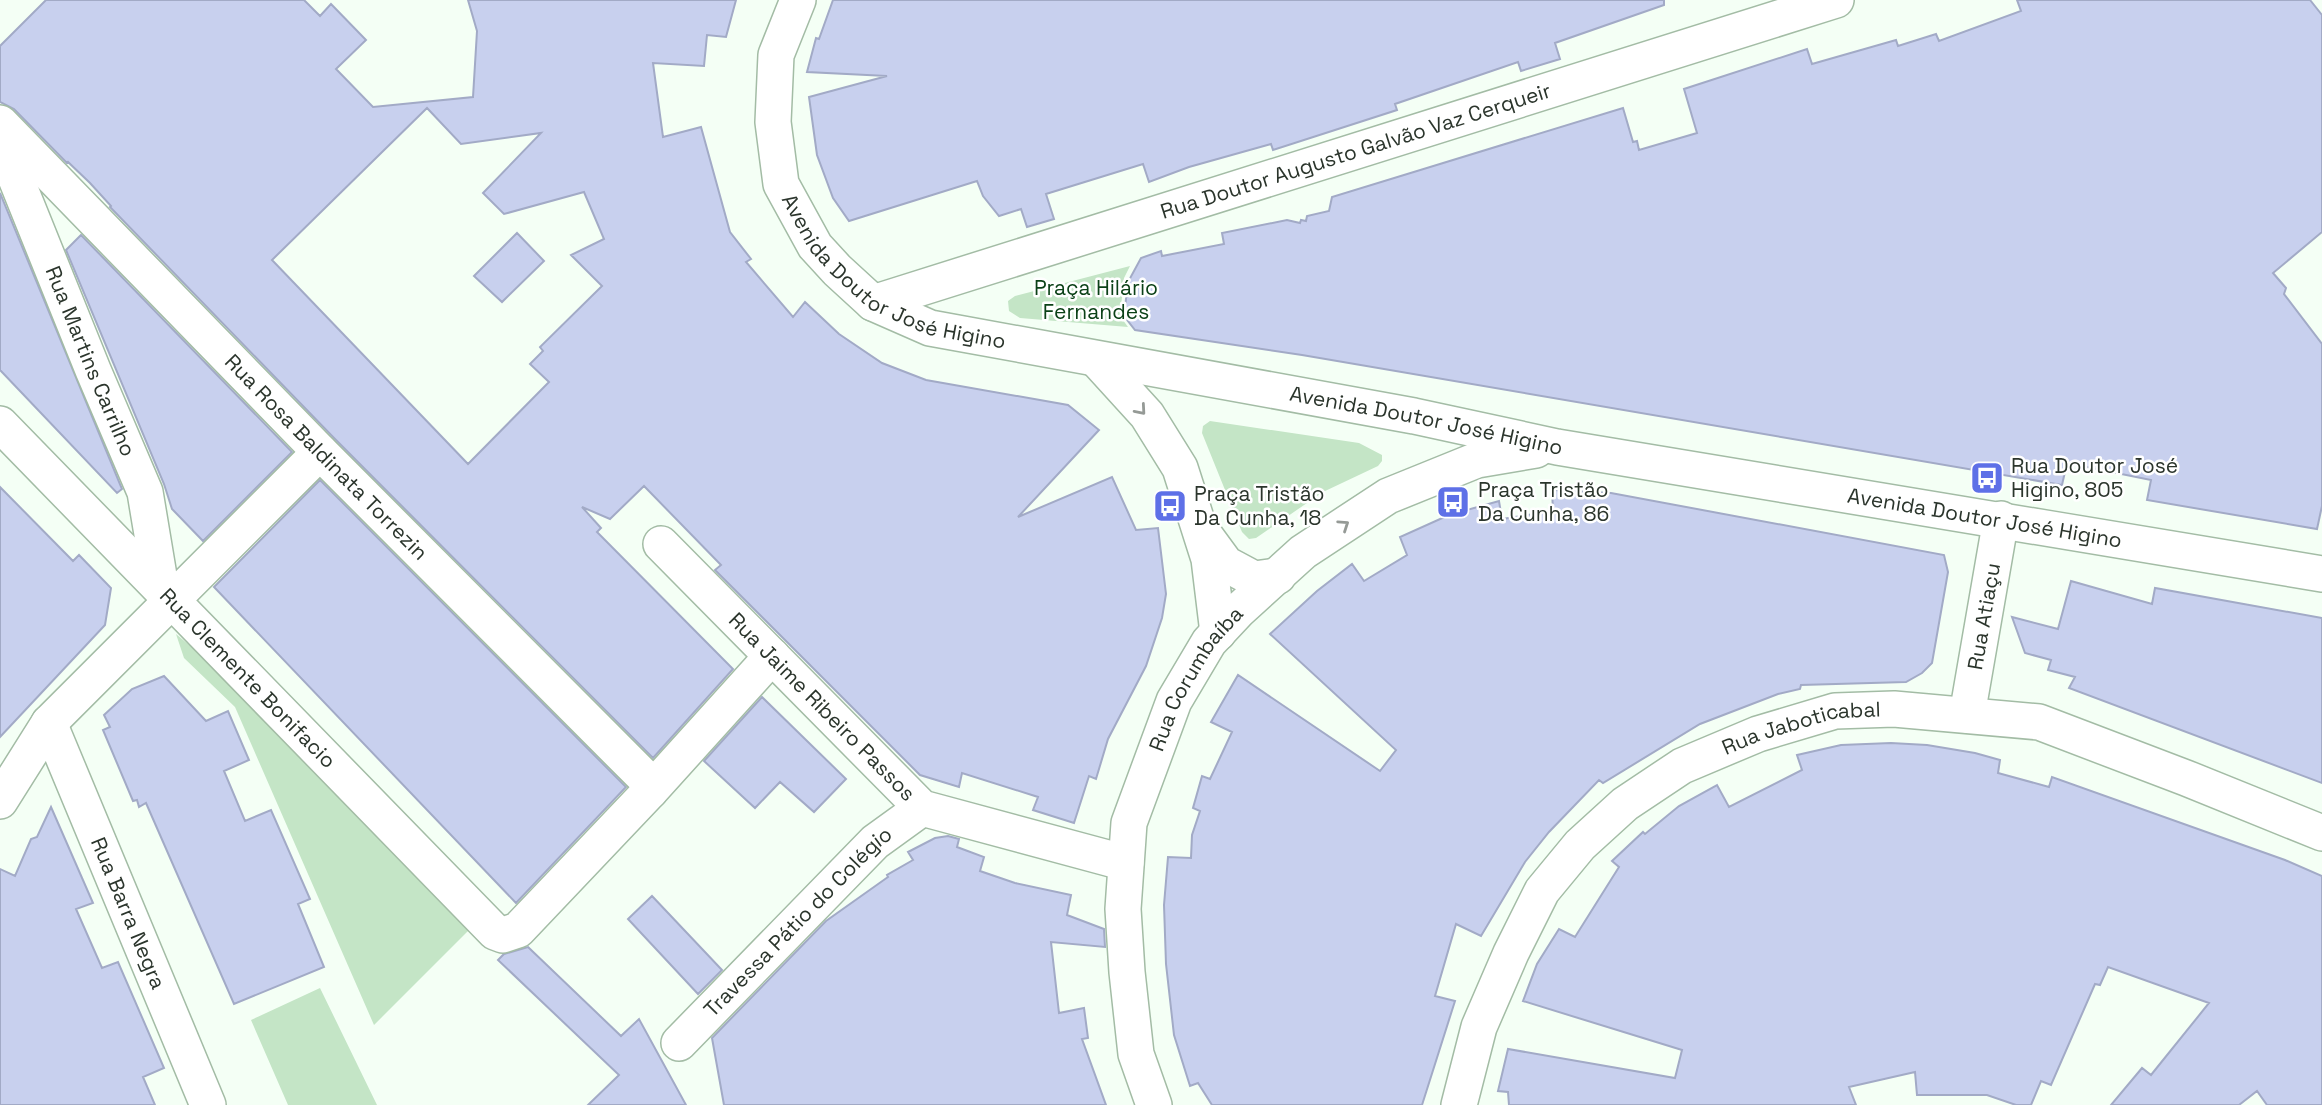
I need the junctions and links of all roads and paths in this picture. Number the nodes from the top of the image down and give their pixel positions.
1 (798, 0) edge
2 (1836, 0) edge
3 (0, 123) edge
4 (0, 139) edge
5 (873, 303) junction
6 (1096, 359) junction
7 (1414, 416) junction
8 (0, 424) edge
9 (1557, 447) junction
10 (320, 452) junction
11 (1438, 477) junction
12 (2001, 519) junction
13 (1202, 531) junction
14 (661, 544) dead end
15 (2322, 574) edge
16 (1278, 576) junction
17 (166, 593) junction
18 (1218, 632) junction
19 (772, 656) junction
20 (1967, 715) junction
21 (49, 723) junction
22 (650, 792) junction
23 (0, 801) edge
24 (922, 808) junction
25 (2322, 833) edge
26 (1126, 863) junction
27 (679, 1043) dead end
28 (208, 1105) edge
29 (1154, 1105) edge
30 (1460, 1105) edge

1 - 5 street, Avenida Doutor José Higino
2 - 5 street, Rua Doutor Augusto Galvão Vaz Cerqueir
3 - 10 street, Rua Rosa Baldinata Torrezin
4 - 17 street, Rua Martins Carrilho
5 - 6 street, Avenida Doutor José Higino
6 - 7 street, Avenida Doutor José Higino
6 -> 13 street
7 - 9 street, Avenida Doutor José Higino
7 - 11 street
8 - 17 street, Rua Clemente Bonifacio
9 - 11 street, Rua Corumbaíba
9 - 12 street, Avenida Doutor José Higino
10 - 17 street
10 - 22 street, Rua Rosa Baldinata Torrezin
16 -> 11 street, Rua Corumbaíba
12 - 15 street, Avenida Doutor José Higino
12 - 20 street, Rua Atiaçu
13 - 16 street
13 - 18 street
14 - 19 street, Rua Jaime Ribeiro Passos
16 - 18 street, Rua Corumbaíba
17 - 21 street
17 - 22 street, Rua Clemente Bonifacio
18 - 26 street, Rua Corumbaíba
19 - 22 street
19 - 24 street, Rua Jaime Ribeiro Passos
20 - 25 street, Rua Jaboticabal
20 - 30 street, Rua Jaboticabal
21 - 23 street
21 - 28 street, Rua Barra Negra
24 - 26 street, Rua Jaime Ribeiro Passos
24 - 27 street, Travessa Pátio do Colégio
26 - 29 street, Rua Corumbaíba

